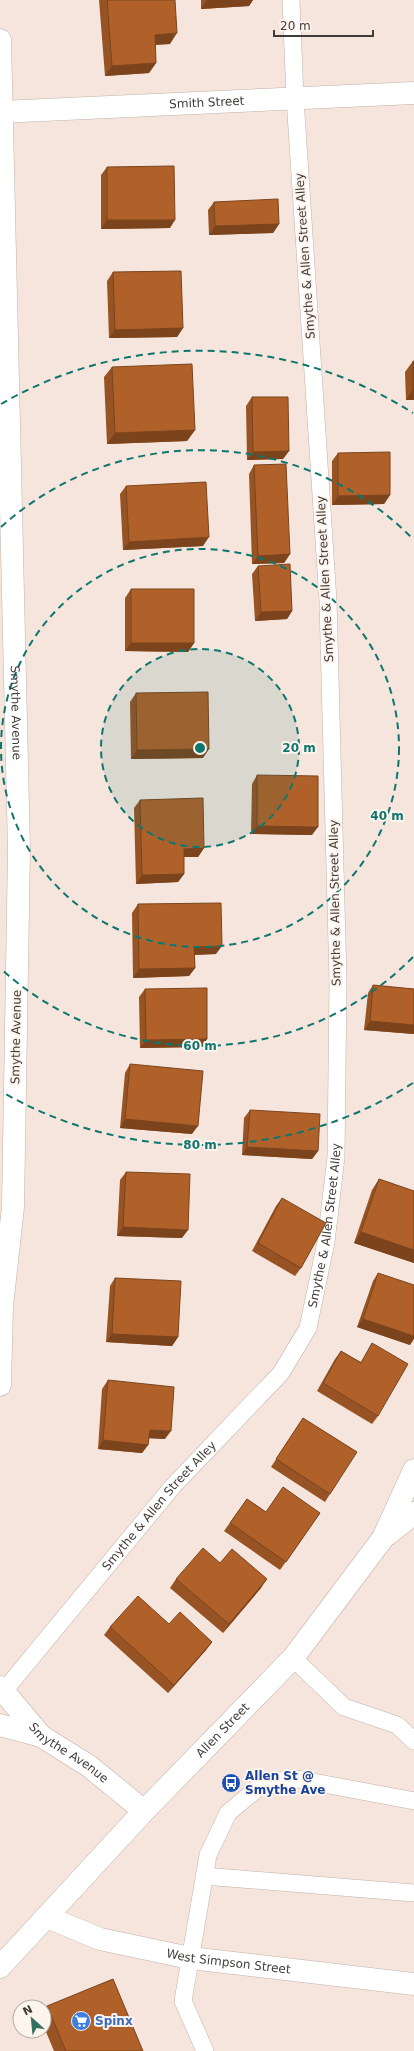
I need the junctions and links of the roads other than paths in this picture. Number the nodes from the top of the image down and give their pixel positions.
1 (291, 0) edge
2 (0, 40) edge
3 (414, 93) edge
4 (295, 98) junction
5 (2, 112) edge
6 (1, 1306) edge
7 (0, 1385) edge
8 (414, 1470) edge
9 (414, 1513) edge
10 (383, 1538) junction
11 (293, 1658) junction
12 (1, 1690) edge
13 (0, 1724) edge
14 (41, 1736) junction
15 (414, 1741) edge
16 (414, 1801) edge
17 (144, 1811) junction
18 (204, 1876) junction
19 (414, 1893) edge
20 (47, 1918) junction
21 (190, 1958) junction
22 (0, 1967) edge
23 (414, 1984) edge
24 (205, 2051) edge

1 - 4 lane, Smythe & Allen Street Alley
2 - 5 street, Smythe Avenue
3 - 4 street, Smith Street
4 - 5 street, Smith Street
4 - 12 lane, Smythe & Allen Street Alley
5 - 6 street, Smythe Avenue
6 - 7 street, Smythe Avenue
8 - 10 street, Allen Street
9 - 10 street
10 - 11 street, Allen Street
11 - 15 lane
11 - 17 street, Allen Street
12 - 14 street, Smythe Avenue
13 - 14 street
14 - 17 street, Smythe Avenue
16 - 18 lane
17 - 20 street, Allen Street
18 - 19 lane
18 - 21 lane
20 - 21 street, West Simpson Street
20 - 22 street, Allen Street
21 - 23 street, West Simpson Street
21 - 24 lane

